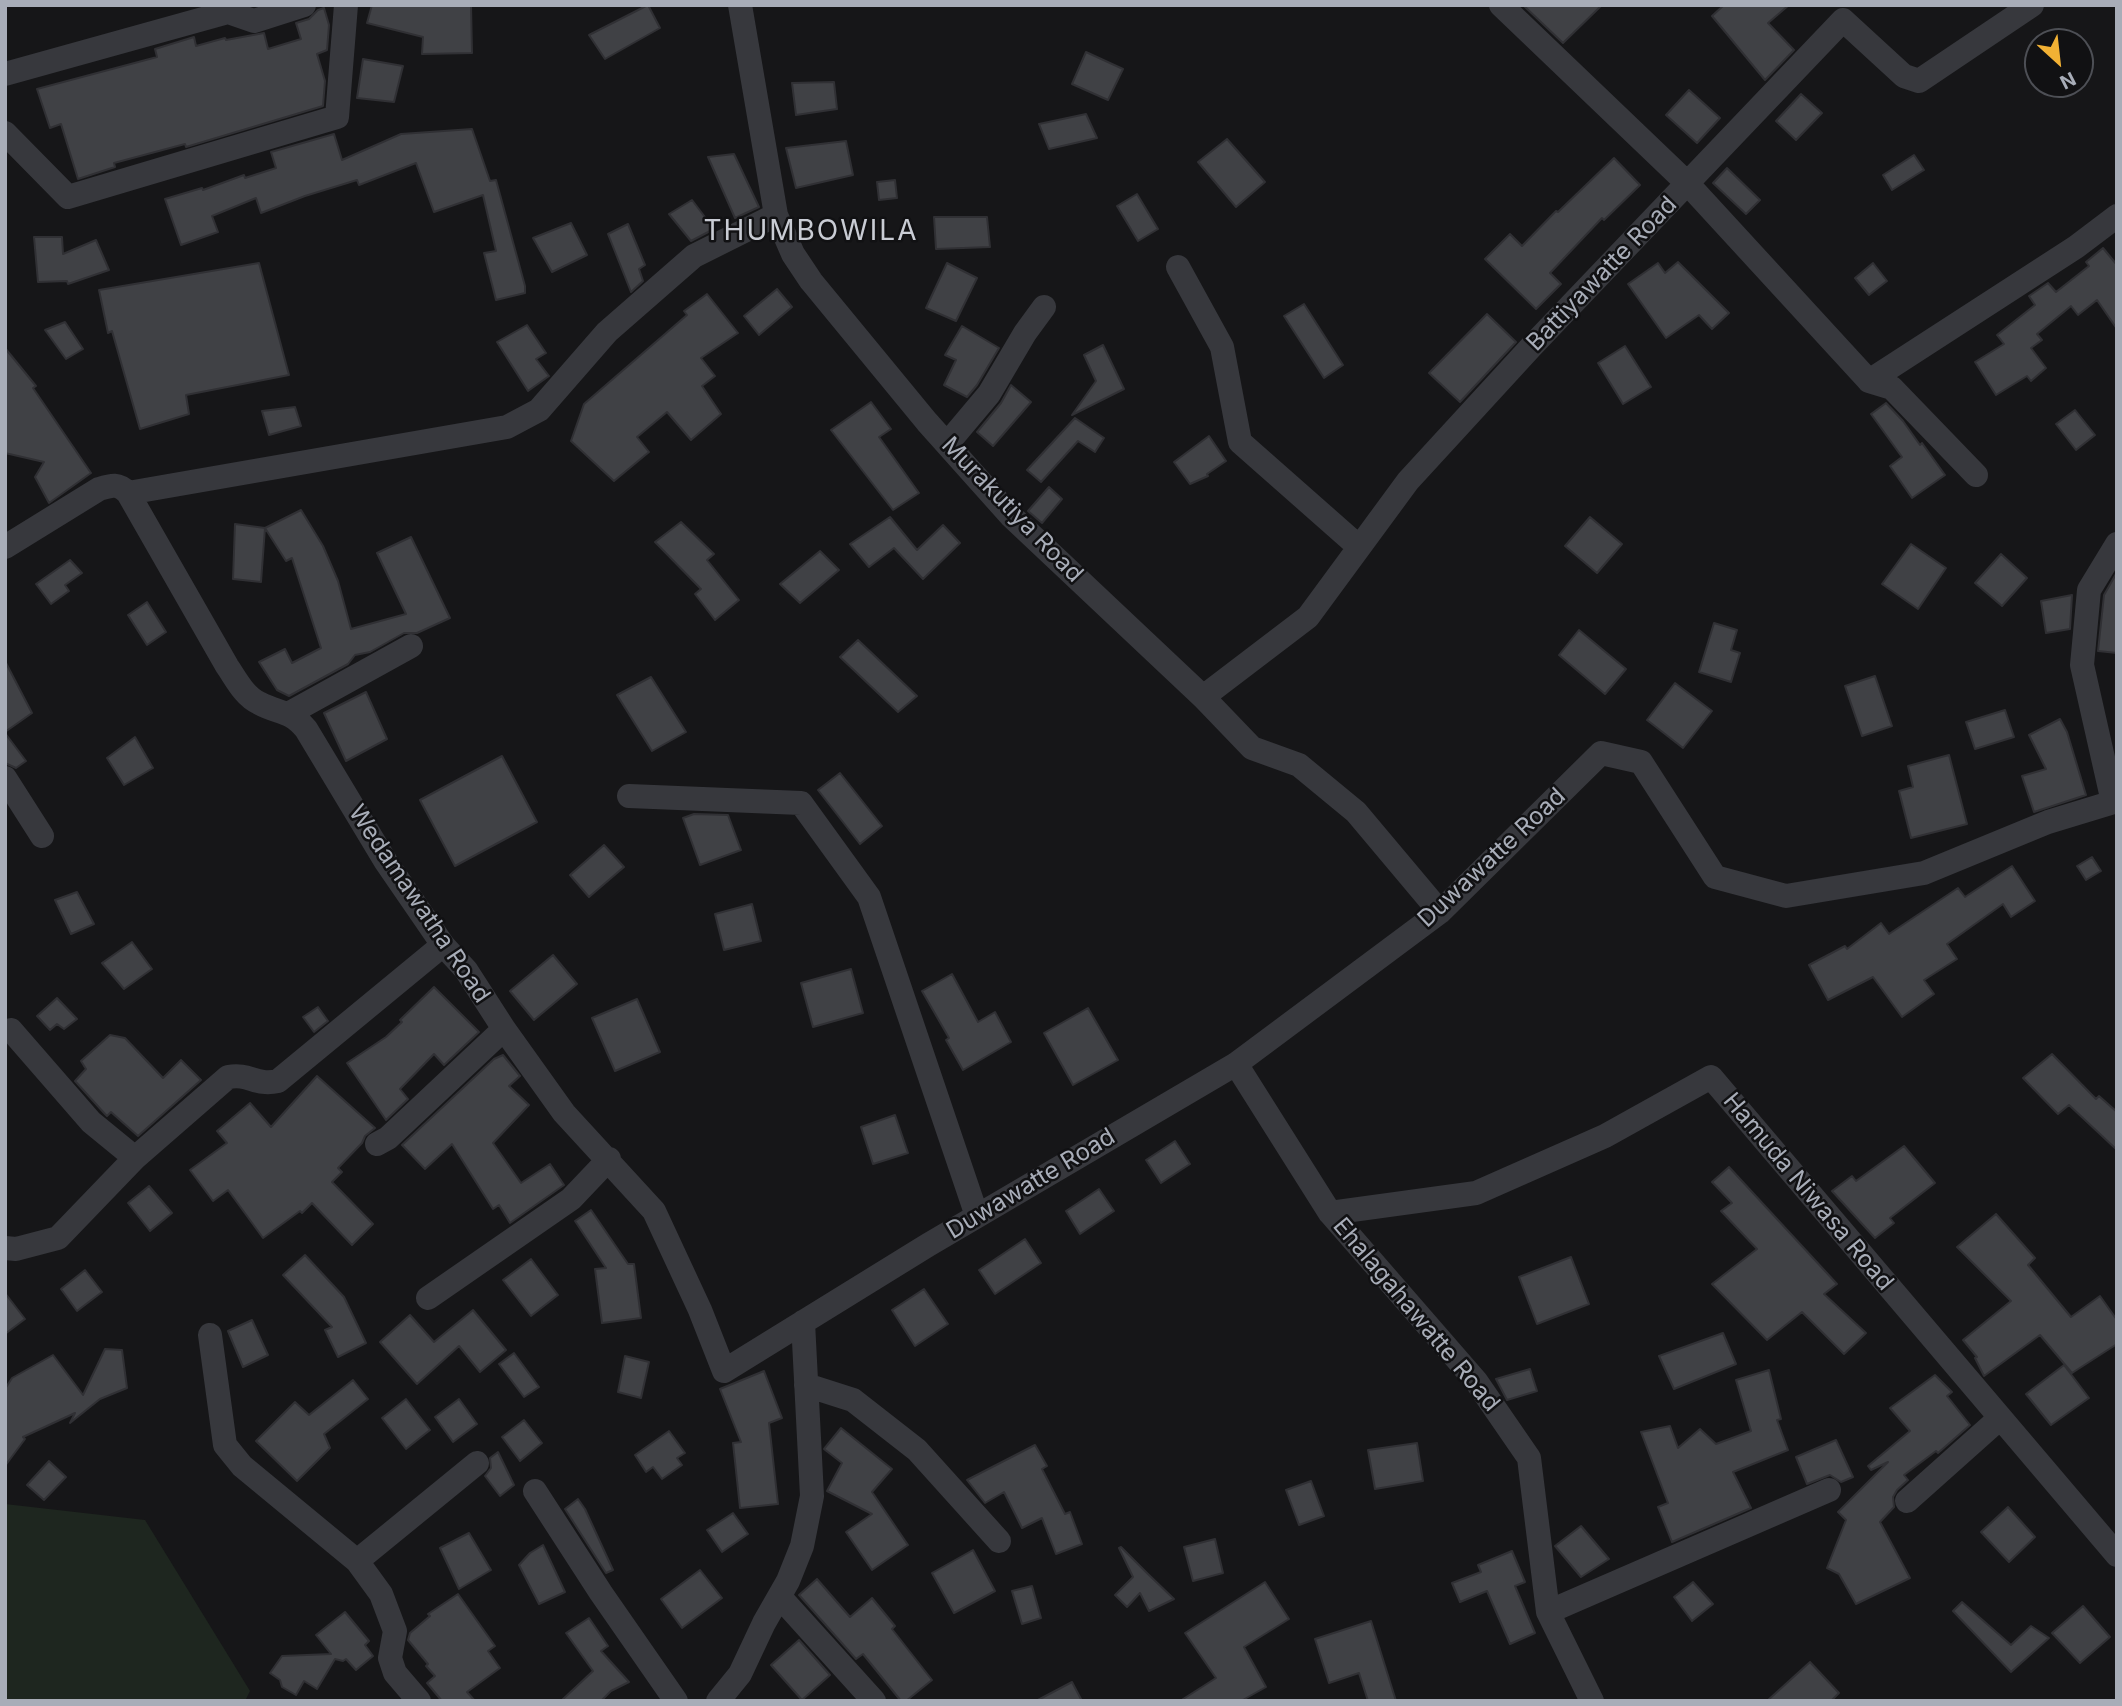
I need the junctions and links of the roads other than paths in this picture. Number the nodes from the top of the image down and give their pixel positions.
1 (304, 5) edge
2 (346, 5) edge
3 (740, 5) edge
4 (1501, 5) edge
5 (2032, 5) edge
6 (231, 9) edge
7 (1838, 13) edge
8 (5, 74) edge
9 (5, 133) edge
10 (1688, 184) junction
11 (776, 215) junction
12 (2113, 228) edge
13 (1178, 267) dead end
14 (1044, 307) dead end
15 (1869, 381) junction
16 (947, 444) junction
17 (1976, 475) dead end
18 (128, 493) junction
19 (2117, 544) edge
20 (5, 547) edge
21 (1359, 547) junction
22 (411, 646) dead end
23 (1203, 697) junction
24 (288, 714) junction
25 (5, 778) edge
26 (629, 796) dead end
27 (2115, 802) edge
28 (43, 836) dead end
29 (1440, 912) junction
30 (443, 945) junction
31 (504, 1029) junction
32 (11, 1030) dead end
33 (1236, 1064) junction
34 (377, 1144) dead end
35 (135, 1158) junction
36 (609, 1159) junction
37 (1330, 1213) junction
38 (977, 1216) junction
39 (5, 1248) edge
40 (428, 1298) dead end
41 (803, 1322) junction
42 (210, 1335) dead end
43 (806, 1385) junction
44 (2000, 1418) junction
45 (477, 1463) dead end
46 (1829, 1490) dead end
47 (535, 1491) dead end
48 (1907, 1501) dead end
49 (999, 1541) dead end
50 (2117, 1555) edge
51 (357, 1561) junction
52 (780, 1597) junction
53 (1548, 1612) junction
54 (419, 1701) edge
55 (676, 1701) edge
56 (718, 1701) edge
57 (874, 1701) edge
58 (1592, 1701) edge

1 - 6 street
2 - 9 street
3 - 11 street, Murakutiya Road
4 - 10 street
5 - 7 street, Battiyawatte Road
6 - 8 street
7 - 10 street, Battiyawatte Road
10 - 15 street
10 - 21 street, Battiyawatte Road
11 - 16 street, Murakutiya Road
11 - 18 street
12 - 15 street
13 - 21 street
14 - 16 street
15 - 17 street
16 - 23 street, Murakutiya Road
18 - 20 street
18 - 24 street, Wedamawatha Road
19 - 27 street
21 - 23 street, Battiyawatte Road
22 - 24 street
23 - 29 street, Murakutiya Road
24 - 30 street, Wedamawatha Road
25 - 28 street
26 - 38 street
27 - 29 street, Duwawatte Road
29 - 33 street, Duwawatte Road
30 - 31 street, Wedamawatha Road
30 - 35 street
31 - 34 street
31 - 36 street, Wedamawatha Road
32 - 35 street
33 - 37 street, Ehalagahawatte Road
33 - 38 street, Duwawatte Road
35 - 39 street
36 - 40 street
36 - 41 street, Wedamawatha Road
37 - 44 street, Hamuda Niwasa Road
37 - 53 street, Ehalagahawatte Road
38 - 41 street, Duwawatte Road
41 - 43 street
42 - 51 street
43 - 49 street
43 - 52 street
44 - 48 street
44 - 50 street, Hamuda Niwasa Road
45 - 51 street
46 - 53 street
47 - 55 street
51 - 54 street
52 - 56 street
52 - 57 street
53 - 58 street, Ehalagahawatte Road

